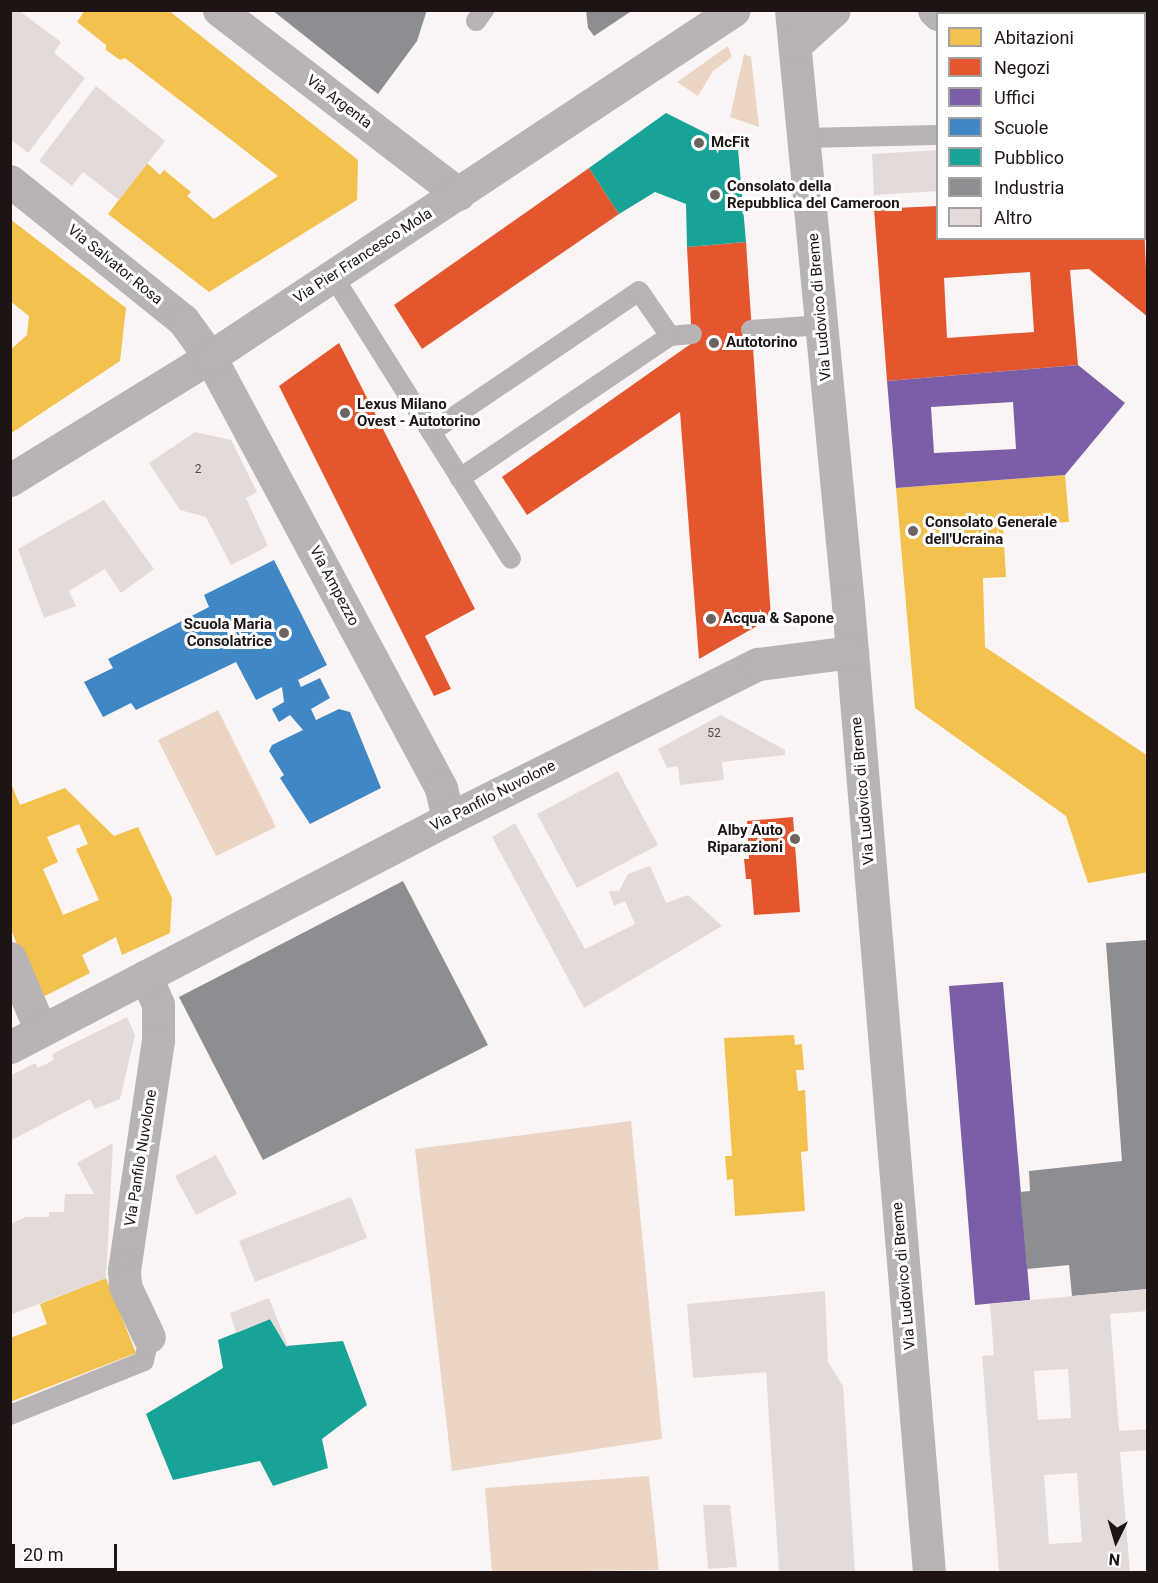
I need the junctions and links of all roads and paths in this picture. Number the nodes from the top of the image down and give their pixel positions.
1 (219, 10) edge
2 (791, 10) edge
3 (834, 10) edge
4 (716, 15) edge
5 (795, 45) junction
6 (936, 135) edge
7 (804, 138) junction
8 (10, 180) edge
9 (459, 194) junction
10 (333, 276) junction
11 (822, 326) junction
12 (751, 330) dead end
13 (692, 334) dead end
14 (670, 336) junction
15 (210, 357) junction
16 (431, 432) junction
17 (460, 478) junction
18 (10, 480) edge
19 (511, 559) dead end
20 (852, 651) junction
21 (447, 819) junction
22 (10, 958) edge
23 (146, 976) junction
24 (41, 1031) junction
25 (10, 1047) edge
26 (148, 1337) joint
27 (10, 1415) edge
28 (929, 1572) edge

1 - 9 street, Via Argenta
2 - 5 street, Via Ludovico di Breme
3 - 5 street
4 - 9 street, Via Pier Francesco Mola
5 - 7 street, Via Ludovico di Breme
6 - 7 lane
7 - 11 street, Via Ludovico di Breme
8 - 15 street, Via Salvator Rosa
9 - 10 street, Via Pier Francesco Mola
10 - 15 street, Via Pier Francesco Mola
10 - 16 lane
11 - 12 lane
11 - 20 street, Via Ludovico di Breme
13 - 14 lane
14 - 16 lane
14 - 17 lane
15 - 18 street, Via Pier Francesco Mola
15 - 21 street, Via Ampezzo
16 - 17 lane
17 - 19 lane
20 - 21 street, Via Panfilo Nuvolone
20 - 28 street, Via Ludovico di Breme
21 - 23 street, Via Panfilo Nuvolone
22 - 24 street
23 - 24 street, Via Panfilo Nuvolone
23 - 26 street, Via Panfilo Nuvolone
24 - 25 street, Via Panfilo Nuvolone
26 - 27 lane

